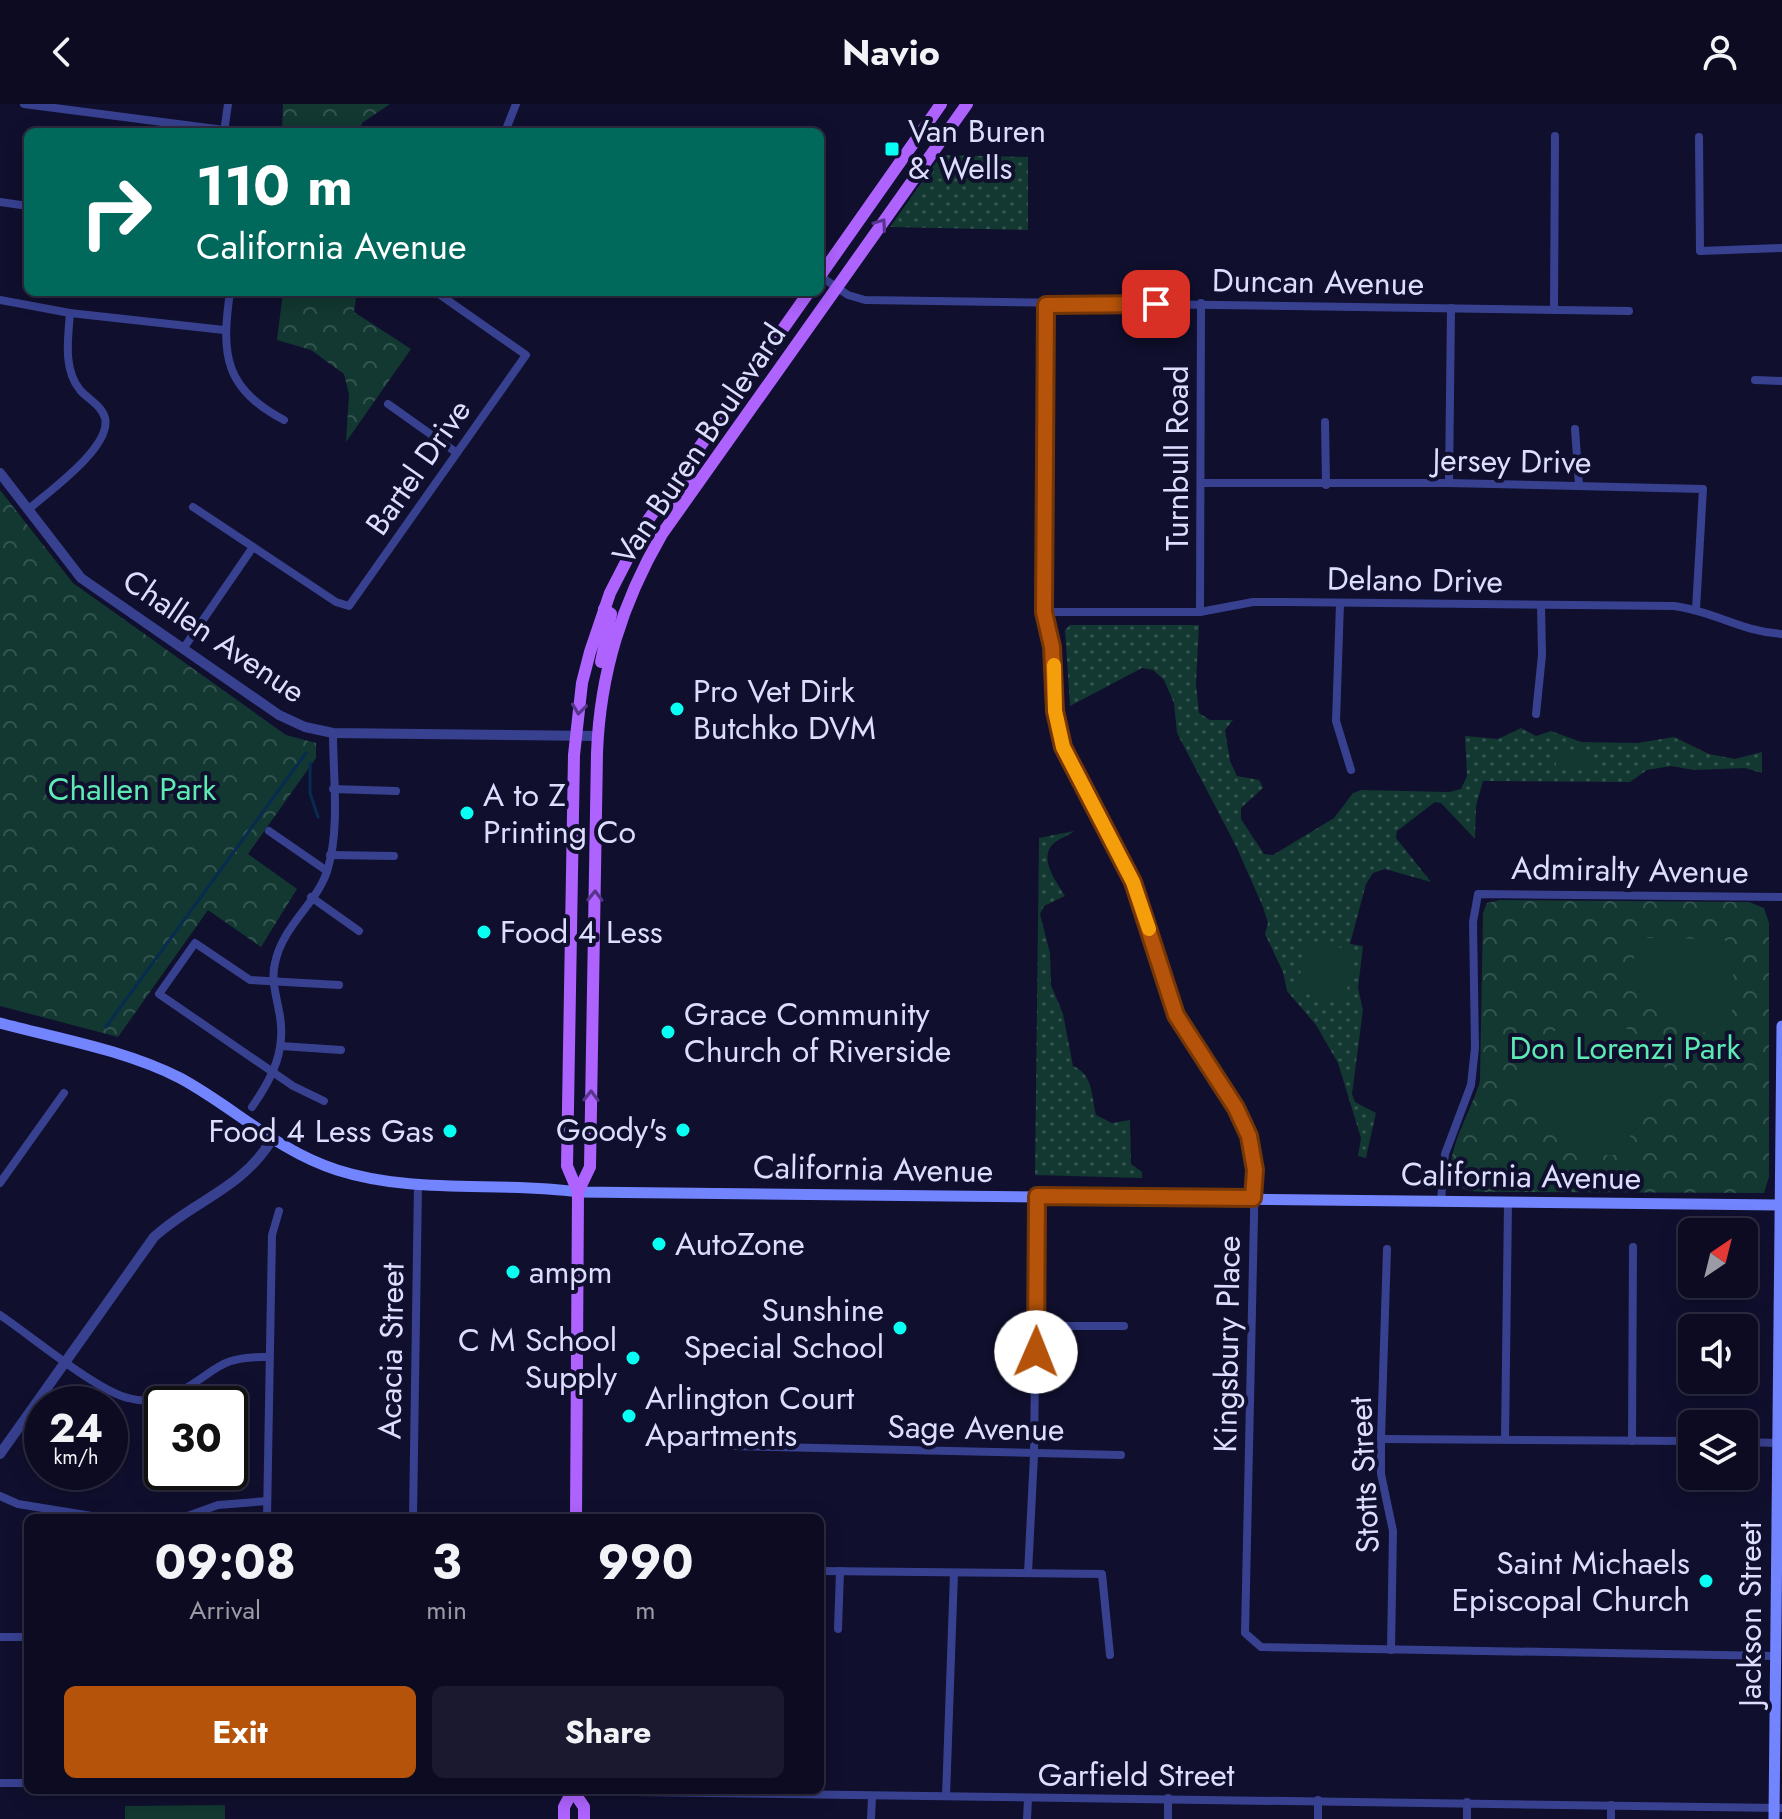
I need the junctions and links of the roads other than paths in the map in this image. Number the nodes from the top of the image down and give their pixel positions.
1 (24, 104) edge
2 (228, 104) edge
3 (516, 104) edge
4 (941, 104) edge
5 (967, 104) edge
6 (202, 128) edge
7 (224, 128) edge
8 (507, 128) edge
9 (1555, 136) dead end
10 (1699, 137) dead end
11 (0, 202) edge
12 (24, 205) edge
13 (1782, 248) edge
14 (824, 270) edge
15 (824, 279) edge
16 (836, 287) junction
17 (229, 296) edge
18 (442, 296) edge
19 (806, 296) edge
20 (0, 300) edge
21 (1201, 303) junction
22 (1046, 305) junction
23 (1451, 308) junction
24 (1554, 310) junction
25 (1629, 311) dead end
26 (70, 313) junction
27 (224, 330) junction
28 (1755, 380) dead end
29 (1782, 381) edge
30 (388, 404) dead end
31 (284, 420) dead end
32 (1325, 422) dead end
33 (1575, 429) dead end
34 (457, 453) junction
35 (683, 470) junction
36 (0, 473) edge
37 (1201, 483) junction
38 (1449, 483) junction
39 (1326, 485) junction
40 (1579, 485) junction
41 (193, 507) dead end
42 (29, 509) junction
43 (658, 541) junction
44 (253, 547) junction
45 (1340, 603) junction
46 (1541, 605) junction
47 (604, 609) junction
48 (1696, 609) junction
49 (1044, 612) junction
50 (1200, 612) junction
51 (1782, 634) edge
52 (183, 649) junction
53 (604, 681) junction
54 (1536, 714) dead end
55 (333, 733) junction
56 (576, 735) junction
57 (598, 736) junction
58 (1351, 770) dead end
59 (333, 789) junction
60 (396, 791) dead end
61 (269, 831) dead end
62 (330, 855) junction
63 (394, 856) dead end
64 (327, 871) junction
65 (311, 897) junction
66 (1782, 897) edge
67 (359, 931) dead end
68 (274, 983) junction
69 (339, 985) dead end
70 (0, 1023) edge
71 (1782, 1026) edge
72 (281, 1046) junction
73 (341, 1050) dead end
74 (274, 1073) junction
75 (64, 1093) dead end
76 (324, 1101) dead end
77 (252, 1107) dead end
78 (271, 1141) junction
79 (0, 1183) edge
80 (418, 1184) junction
81 (578, 1192) junction
82 (1037, 1196) junction
83 (1253, 1198) junction
84 (1441, 1200) junction
85 (1508, 1203) junction
86 (1782, 1205) edge
87 (279, 1211) dead end
88 (1633, 1247) dead end
89 (1387, 1249) dead end
90 (0, 1315) edge
91 (1036, 1326) junction
92 (1124, 1326) dead end
93 (269, 1357) junction
94 (65, 1360) junction
95 (1381, 1439) junction
96 (1505, 1440) junction
97 (1632, 1441) junction
98 (1678, 1441) edge
99 (1758, 1442) edge
100 (1777, 1443) junction
101 (734, 1446) dead end
102 (0, 1454) edge
103 (1034, 1455) junction
104 (1121, 1455) dead end
105 (0, 1496) edge
106 (267, 1501) junction
107 (79, 1514) edge
108 (193, 1514) edge
109 (267, 1514) edge
110 (413, 1514) edge
111 (576, 1514) edge
112 (824, 1571) edge
113 (840, 1571) junction
114 (954, 1573) junction
115 (1028, 1573) junction
116 (838, 1629) dead end
117 (0, 1637) edge
118 (24, 1637) edge
119 (1391, 1650) junction
120 (1110, 1655) dead end
121 (1776, 1656) junction
122 (0, 1783) edge
123 (24, 1783) edge
124 (571, 1794) edge
125 (576, 1794) edge
126 (744, 1794) edge
127 (946, 1796) junction
128 (872, 1797) junction
129 (1028, 1798) junction
130 (1168, 1798) junction
131 (1318, 1800) junction
132 (1467, 1802) junction
133 (1611, 1805) junction
134 (1777, 1811) edge
135 (564, 1819) edge
136 (584, 1819) edge
137 (871, 1819) edge
138 (1027, 1819) edge
139 (1168, 1819) edge
140 (1318, 1819) edge
141 (1467, 1819) edge
142 (1611, 1819) edge

1 - 6 street
2 - 7 street
3 - 8 street
4 - 14 main road
16 -> 5 main road, Van Buren Boulevard
9 - 24 street
10 - 13 street
11 - 12 street
15 - 16 street, Duncan Avenue
16 - 22 street, Duncan Avenue
16 - 43 main road, Van Buren Boulevard
17 - 27 street
18 - 34 street, Bartel Drive
19 - 35 main road, Van Buren Boulevard
20 - 26 street
21 - 22 street, Duncan Avenue
21 - 23 street, Duncan Avenue
21 - 37 street, Turnbull Road
22 - 49 street, Kingsbury Place
23 - 24 street, Duncan Avenue
23 - 38 street
24 - 25 street, Duncan Avenue
26 - 27 street
26 - 42 street
27 - 31 street
28 - 29 street
30 - 34 street
32 - 39 street
33 - 40 street
34 - 44 street, Bartel Drive
35 - 43 main road
35 - 47 main road, Van Buren Boulevard
36 - 42 street, Challen Avenue
37 - 39 street, Jersey Drive
37 - 50 street, Turnbull Road
38 - 39 street, Jersey Drive
38 - 40 street, Jersey Drive
40 - 48 street, Jersey Drive
41 - 44 street
42 - 52 street, Challen Avenue
43 - 53 main road, Van Buren Boulevard
44 - 52 street
45 - 46 street, Delano Drive
45 - 50 street, Delano Drive
45 - 58 street
46 - 48 street, Delano Drive
46 - 54 street
47 - 53 main road
47 -> 56 main road, Van Buren Boulevard
48 - 51 street, Delano Drive
49 - 50 street, Delano Drive
49 - 83 street, Kingsbury Place
52 - 55 street, Challen Avenue
53 - 57 main road, Van Buren Boulevard
55 - 56 street, Challen Avenue
55 - 59 street
56 - 57 street, Challen Avenue
56 - 81 main road, Van Buren Boulevard
81 -> 57 main road, Van Buren Boulevard
59 - 60 street
59 - 62 street
61 - 64 street
62 - 63 street
62 - 64 street
64 - 65 street
65 - 67 street
65 - 68 street
66 - 84 street, Admiralty Avenue
68 - 69 street
68 - 72 street
68 - 74 street
70 - 78 main road, California Avenue
71 - 86 main road, Jackson Street
72 - 73 street
72 - 74 street
74 - 76 street
74 - 77 street
75 - 79 street
78 - 80 main road, California Avenue
78 - 94 street
80 - 81 main road, California Avenue
80 - 110 street, Acacia Street
81 - 82 main road, California Avenue
81 - 111 main road, Van Buren Boulevard
82 - 83 main road, California Avenue
82 - 91 street
83 - 84 main road, California Avenue
83 - 119 street, Kingsbury Place
84 - 85 main road, California Avenue
85 - 86 main road, California Avenue
85 - 96 street
86 - 100 main road, Jackson Street
87 - 93 street
88 - 97 street
89 - 95 street, Stotts Street
90 - 94 street
91 - 92 street
91 - 103 street
93 - 94 street
93 - 106 street
94 - 102 street
95 - 96 street
95 - 119 street, Stotts Street
96 - 97 street
97 - 98 street
99 - 100 street
100 - 121 main road, Jackson Street
101 - 103 street, Sage Avenue
103 - 104 street, Sage Avenue
103 - 115 street
105 - 107 street
106 - 108 street
106 - 109 street
112 - 113 street
113 - 114 street
113 - 116 street
114 - 115 street
114 - 127 street
115 - 120 street
117 - 118 street
119 - 121 street
121 - 134 main road, Jackson Street
122 - 123 street
124 - 135 main road
125 - 136 main road
126 - 128 street, Garfield Street
127 - 128 street, Garfield Street
127 - 129 street, Garfield Street
128 - 137 street
129 - 130 street, Garfield Street
129 - 138 street
130 - 131 street, Garfield Street
130 - 139 street
131 - 132 street, Garfield Street
131 - 140 street
132 - 133 street, Garfield Street
132 - 141 street
133 - 134 street, Garfield Street
133 - 142 street

